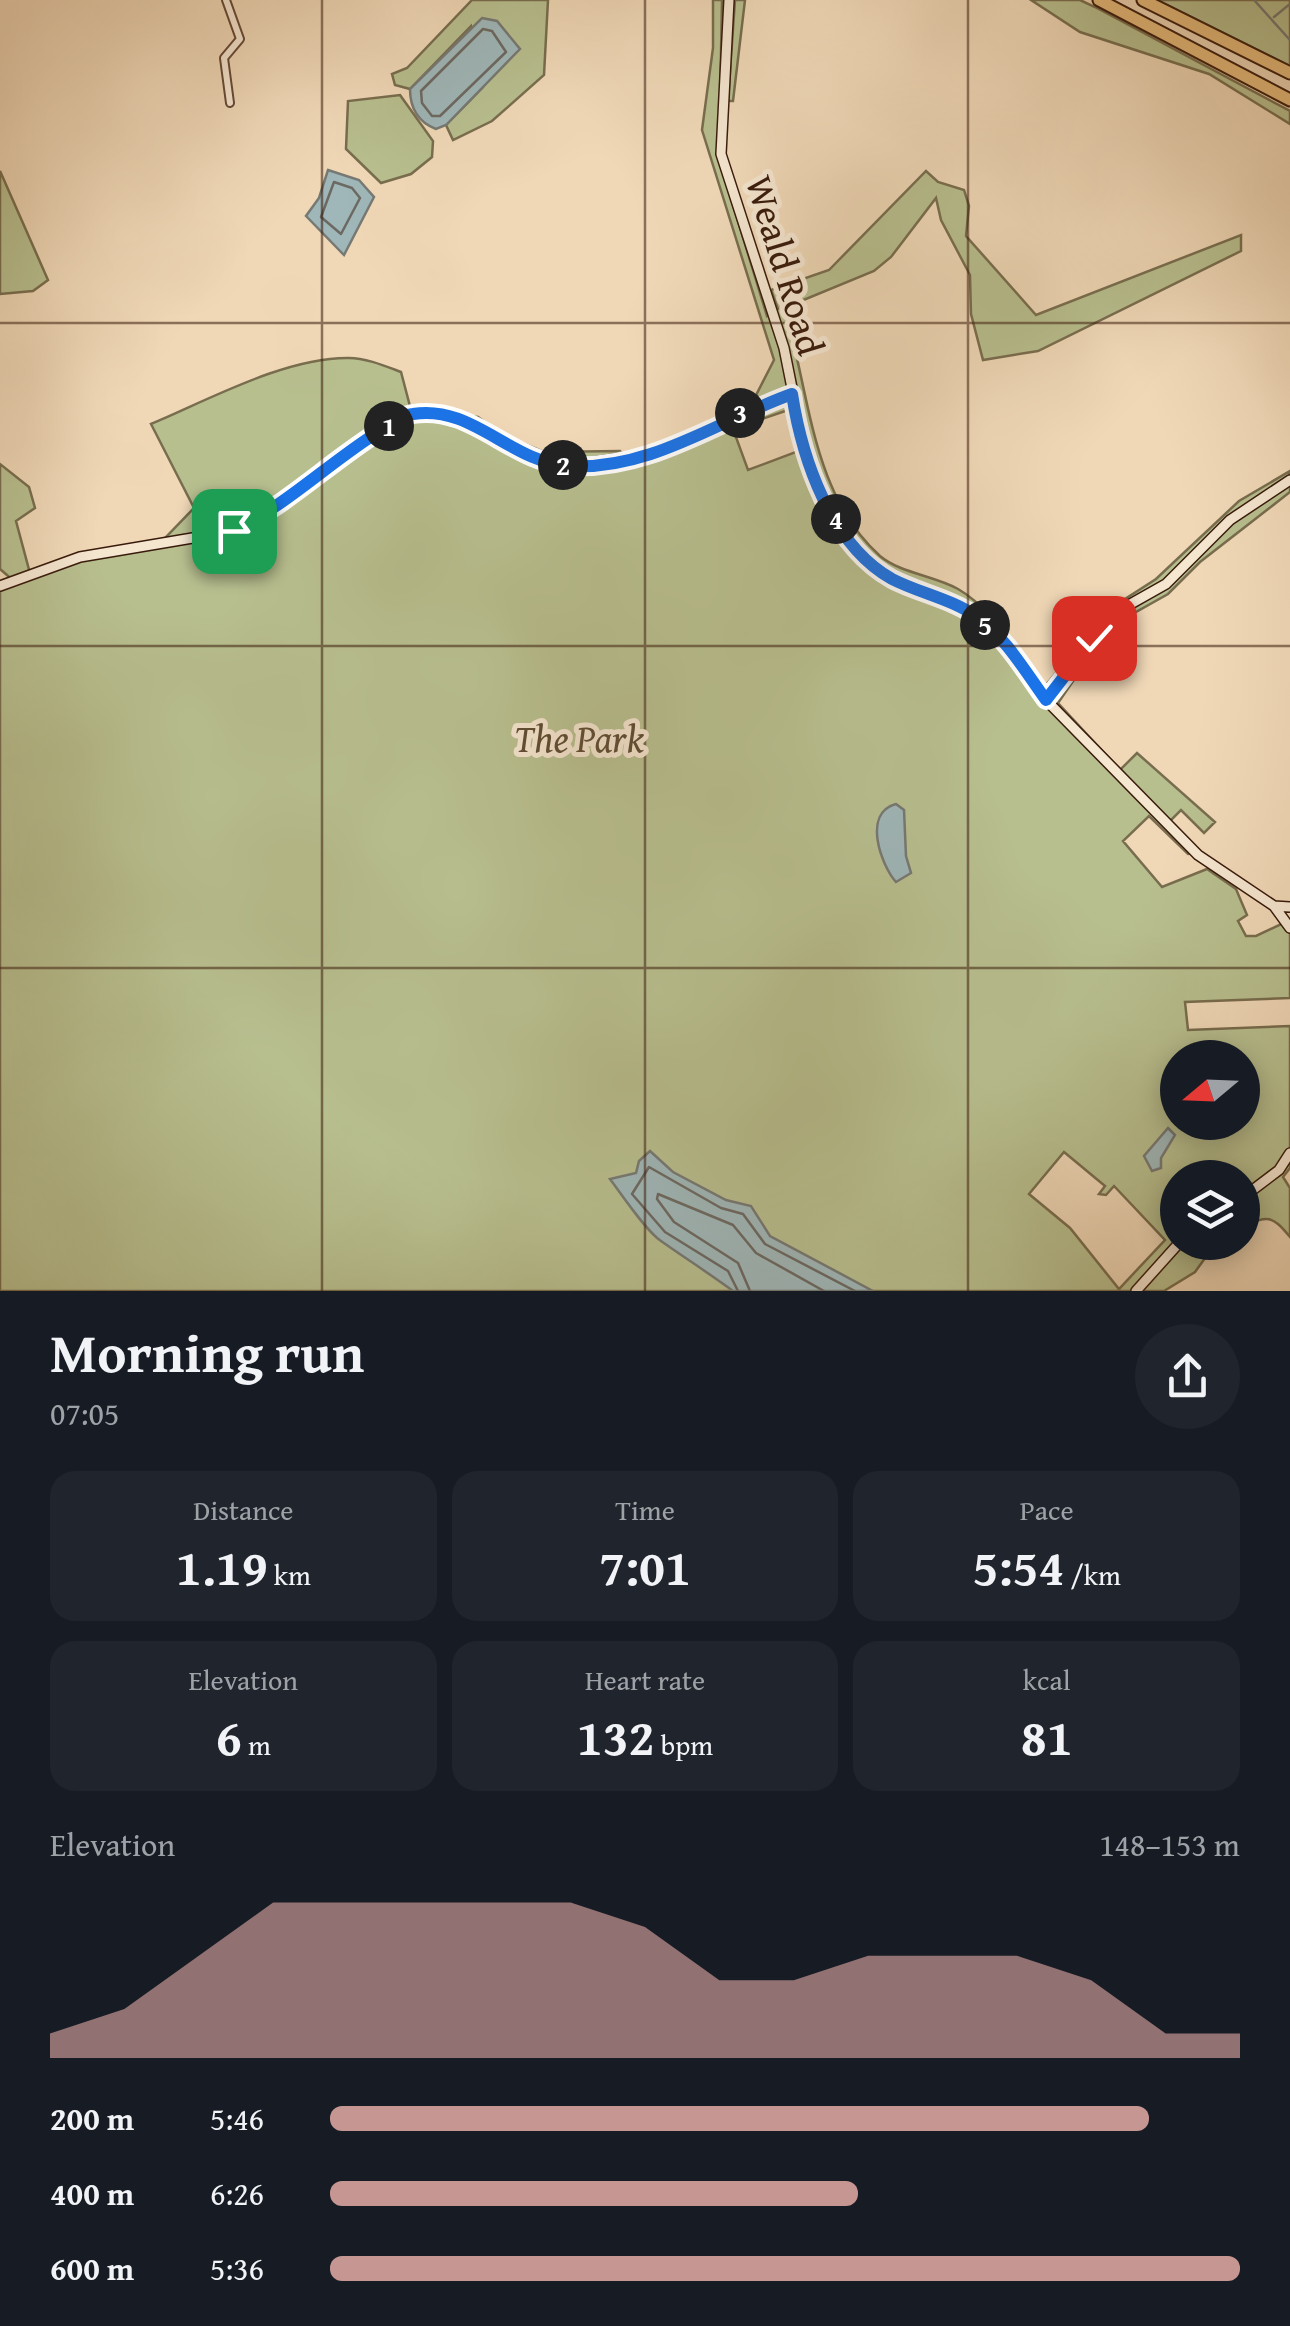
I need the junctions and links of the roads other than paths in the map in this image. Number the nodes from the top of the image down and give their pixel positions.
1 (226, 0) edge
2 (729, 0) edge
3 (1099, 0) edge
4 (1143, 0) edge
5 (1290, 73) edge
6 (1290, 100) edge
7 (230, 103) dead end
8 (792, 394) junction
9 (1290, 480) edge
10 (0, 586) edge
11 (1046, 700) junction
12 (1274, 906) junction
13 (1290, 907) edge
14 (1290, 924) edge
15 (1290, 1153) edge
16 (1260, 1184) edge
17 (1164, 1260) edge
18 (1136, 1291) edge

1 - 7 street
2 - 8 street, Weald Road
3 - 6 highway
4 - 5 highway
8 - 10 street
8 - 11 street, Weald Road
9 - 11 street
11 - 12 street, Weald Road
12 - 13 street
12 - 14 street, Weald Road
15 - 16 street
17 - 18 street

